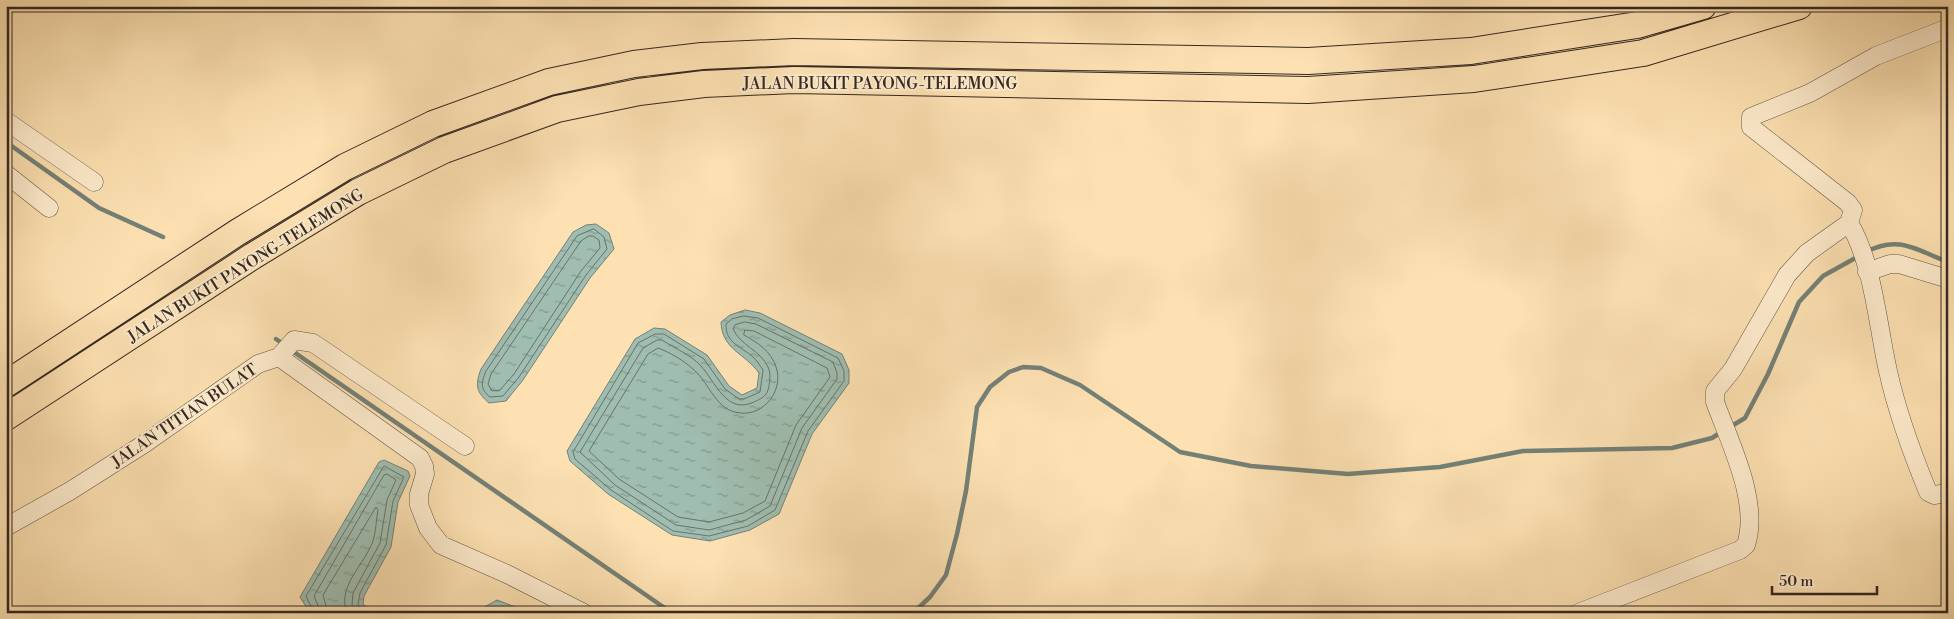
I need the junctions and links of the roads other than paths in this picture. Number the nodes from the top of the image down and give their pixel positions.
1 (1703, 6) edge
2 (1798, 6) edge
3 (1948, 28) edge
4 (6, 121) edge
5 (6, 174) edge
6 (94, 182) dead end
7 (49, 208) dead end
8 (1852, 228) junction
9 (1866, 269) junction
10 (1948, 278) edge
11 (279, 357) junction
12 (6, 384) edge
13 (6, 417) edge
14 (465, 446) dead end
15 (1948, 493) edge
16 (6, 527) edge
17 (584, 613) edge
18 (1578, 613) edge

1 - 12 highway, JALAN BUKIT PAYONG-TELEMONG
2 - 13 highway, JALAN BUKIT PAYONG-TELEMONG
3 - 8 street
4 - 6 street
5 - 7 street
8 - 9 street
8 - 18 street
9 - 10 street
9 - 15 street
11 - 14 street
11 - 16 street, JALAN TITIAN BULAT
11 - 17 street

